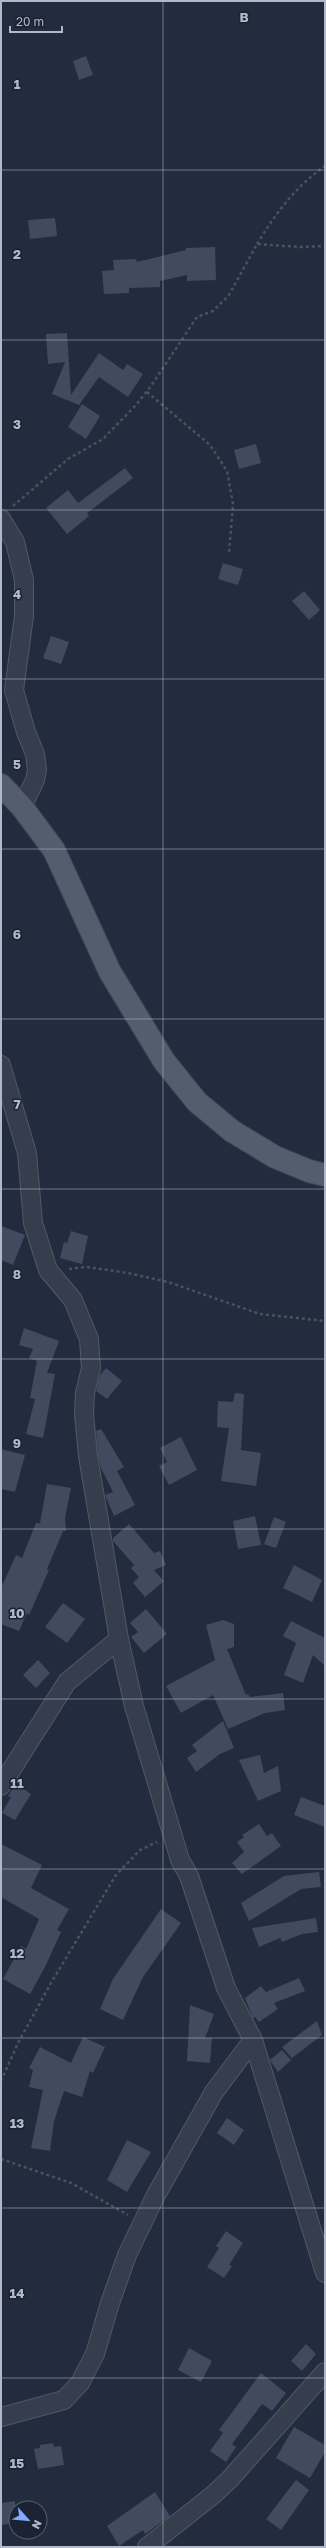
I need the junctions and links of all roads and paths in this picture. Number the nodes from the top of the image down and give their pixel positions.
1 (325, 166) edge
2 (257, 244) junction
3 (325, 246) edge
4 (147, 392) junction
5 (6, 513) edge
6 (229, 554) dead end
7 (1, 785) edge
8 (22, 807) junction
9 (1, 1065) edge
10 (325, 1175) edge
11 (48, 1270) junction
12 (325, 1321) edge
13 (119, 1639) junction
14 (1, 1786) edge
15 (172, 1835) junction
16 (253, 2040) junction
17 (1, 2081) edge
18 (1, 2159) edge
19 (143, 2224) junction
20 (325, 2273) edge
21 (325, 2372) edge
22 (1, 2417) edge
23 (147, 2547) edge

1 - 2 path
2 - 3 path
2 - 4 path
4 - 5 path
4 - 6 path
5 - 8 street
7 - 8 main road
8 - 10 main road
9 - 11 street
11 - 12 path
11 - 13 street
13 - 14 street
13 - 15 street
15 - 16 street
15 - 17 path
16 - 19 street
16 - 20 street
18 - 19 path
19 - 22 street
21 - 23 street

